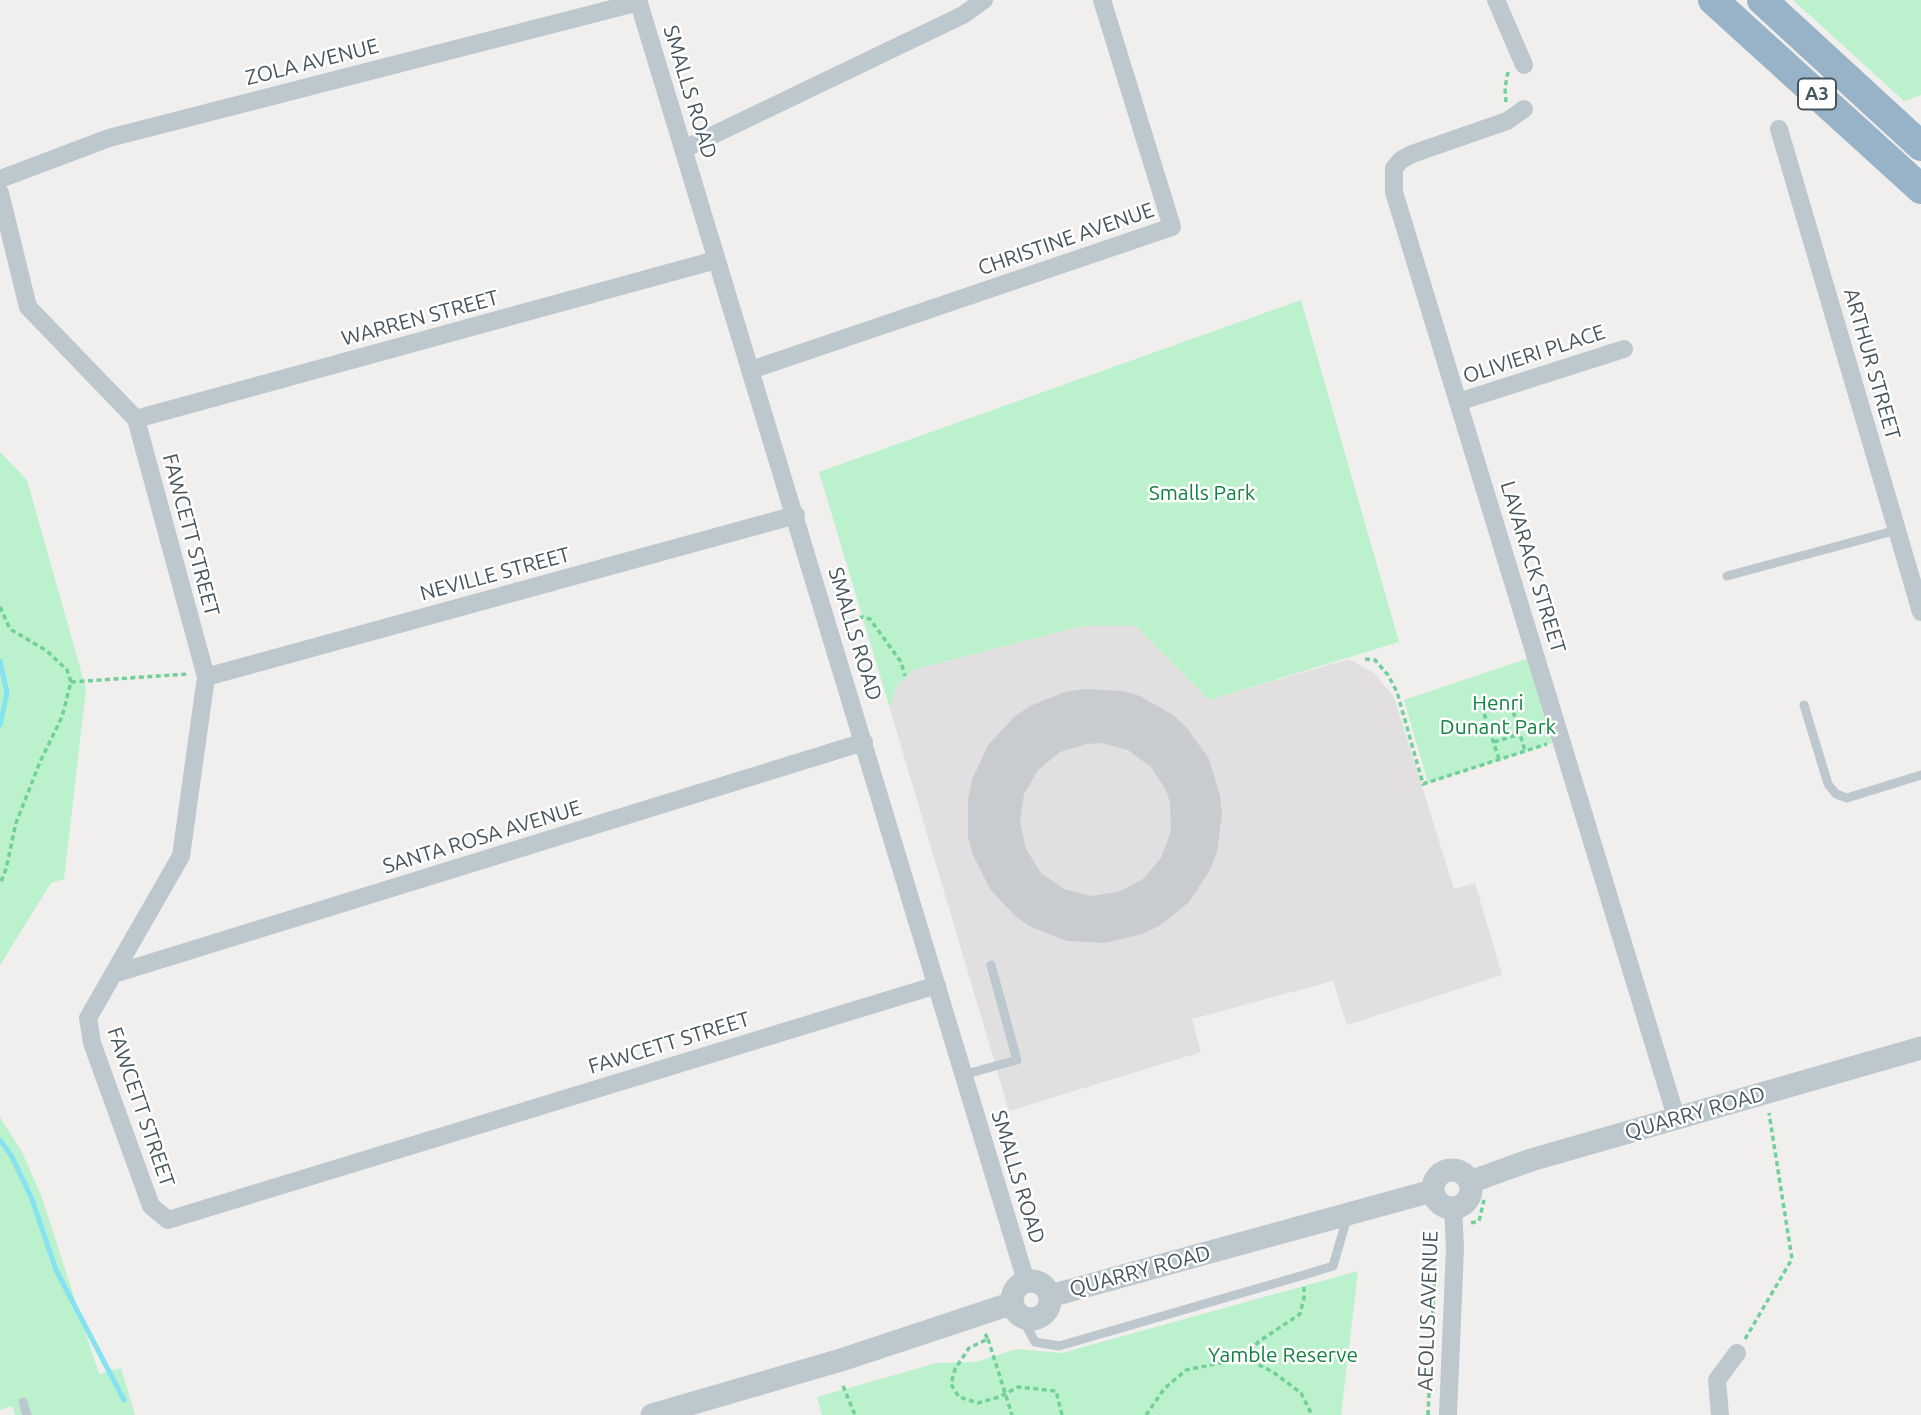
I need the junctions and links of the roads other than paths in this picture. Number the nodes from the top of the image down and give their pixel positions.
1 (984, 0) edge
2 (1102, 0) edge
3 (1496, 0) edge
4 (1713, 0) edge
5 (1762, 0) edge
6 (639, 1) edge
7 (1524, 65) dead end
8 (1524, 109) dead end
9 (1779, 128) dead end
10 (1921, 146) edge
11 (684, 149) junction
12 (0, 179) edge
13 (1921, 189) edge
14 (0, 193) edge
15 (716, 260) junction
16 (1624, 349) dead end
17 (751, 370) junction
18 (1458, 402) junction
19 (136, 419) junction
20 (796, 515) junction
21 (1897, 530) junction
22 (1727, 576) dead end
23 (1919, 601) edge
24 (206, 675) junction
25 (1804, 705) dead end
26 (864, 742) junction
27 (1921, 775) edge
28 (991, 965) dead end
29 (114, 974) junction
30 (937, 985) junction
31 (1921, 1048) edge
32 (963, 1075) junction
33 (1676, 1117) junction
34 (1433, 1191) junction
35 (1477, 1191) junction
36 (1453, 1208) junction
37 (1348, 1213) junction
38 (1026, 1281) junction
39 (1050, 1296) junction
40 (1017, 1310) junction
41 (1737, 1353) road end
42 (23, 1402) dead end
43 (27, 1415) edge
44 (652, 1415) edge
45 (1448, 1415) edge
46 (1720, 1415) edge

1 - 11 street
2 - 17 street, CHRISTINE AVENUE
3 - 7 street
4 - 13 highway, A3
5 - 10 highway, A3
6 - 11 street, SMALLS ROAD
6 - 12 street, ZOLA AVENUE
8 - 18 street, LAVARACK STREET
9 - 21 street, ARTHUR STREET
11 - 15 street, SMALLS ROAD
14 - 19 street, FAWCETT STREET
15 - 17 street, SMALLS ROAD
15 - 19 street, WARREN STREET
16 - 18 street, OLIVIERI PLACE
17 - 20 street, SMALLS ROAD
18 - 33 street, LAVARACK STREET
19 - 24 street, FAWCETT STREET
20 - 24 street, NEVILLE STREET
20 - 26 street, SMALLS ROAD
21 - 22 lane
21 - 23 street, ARTHUR STREET
24 - 29 street, FAWCETT STREET
25 - 27 lane
26 - 29 street, SANTA ROSA AVENUE
26 - 30 street, SMALLS ROAD
28 - 32 lane
29 - 30 street, FAWCETT STREET
30 - 32 street, SMALLS ROAD
31 - 33 street, QUARRY ROAD
32 - 38 street, SMALLS ROAD
33 - 35 street, QUARRY ROAD
34 - 35 street
34 - 36 street
34 - 37 street, QUARRY ROAD
35 - 36 street
36 - 45 street, AEOLUS AVENUE
37 - 39 street, QUARRY ROAD
37 - 40 lane
38 - 39 street
38 - 40 street
39 - 40 street
40 - 44 street
41 - 46 street
42 - 43 lane

